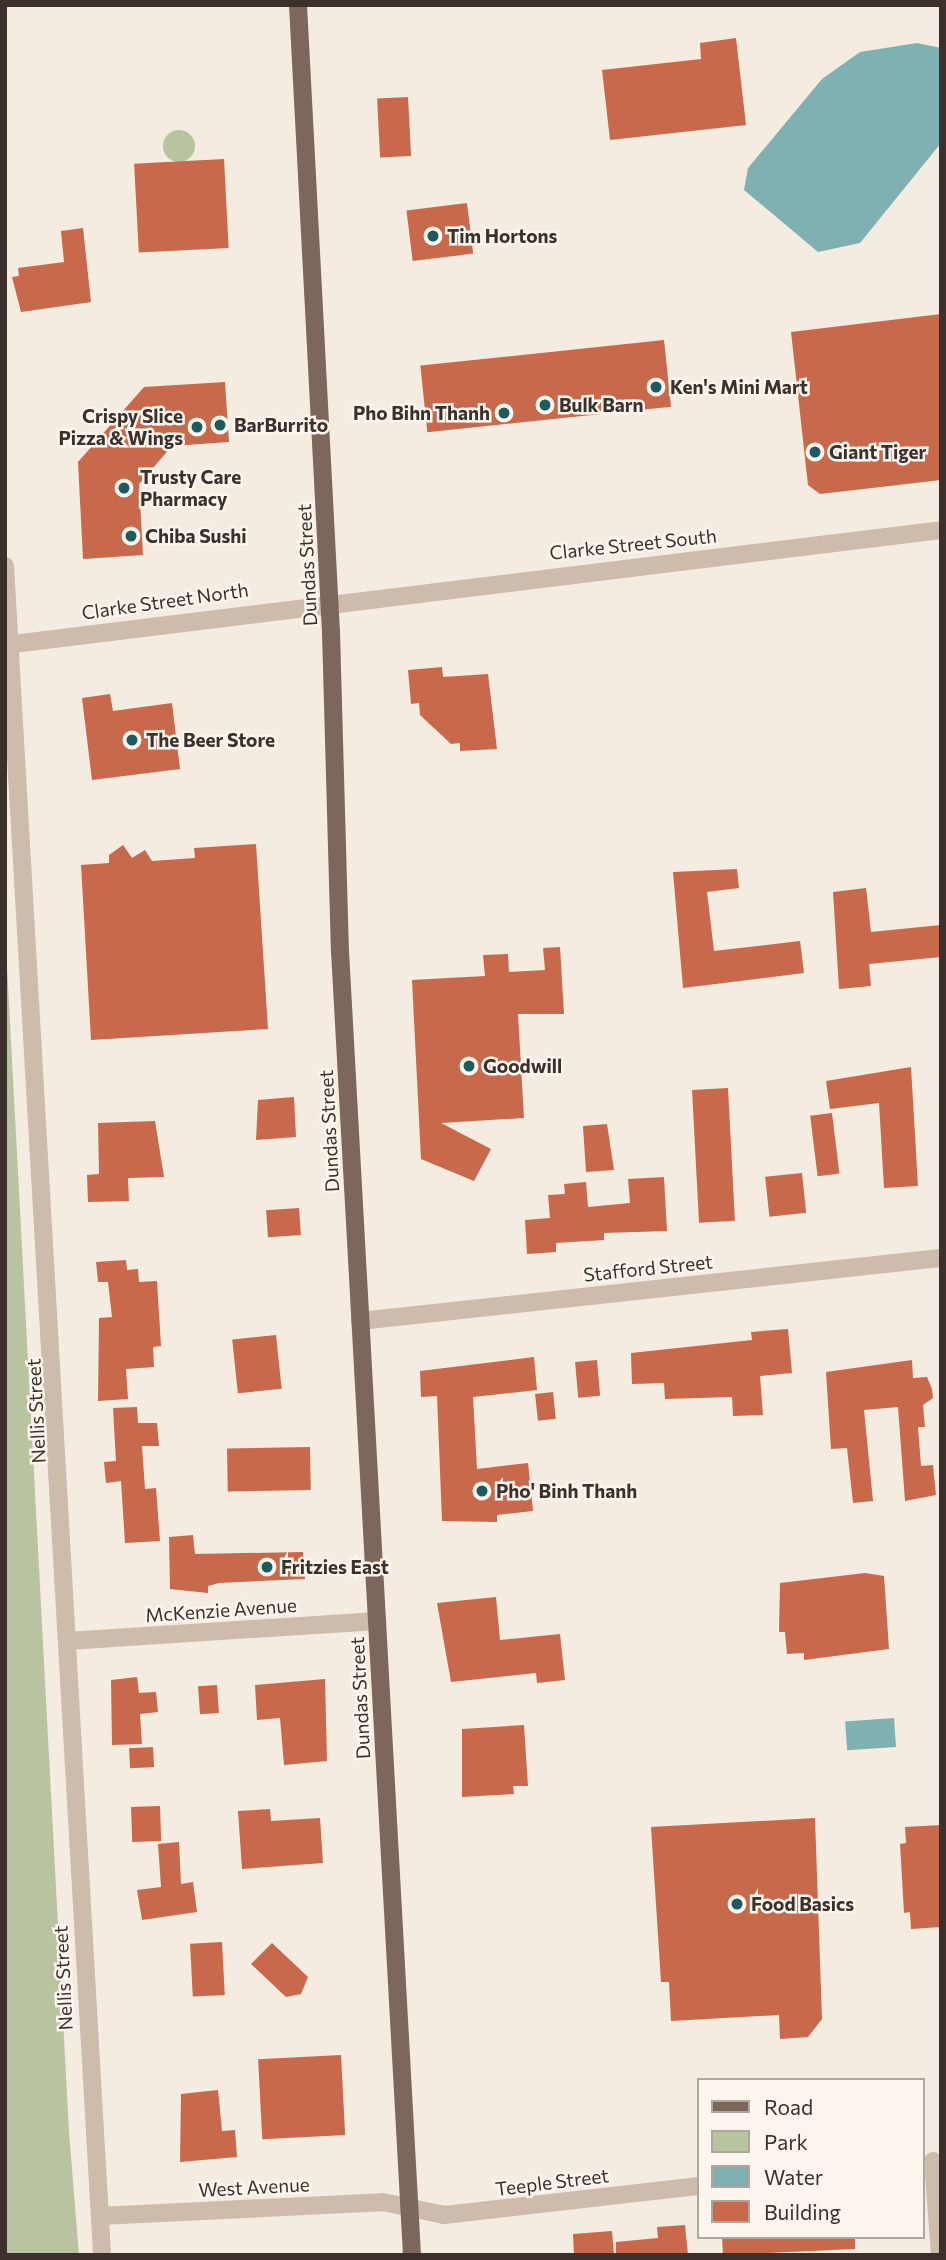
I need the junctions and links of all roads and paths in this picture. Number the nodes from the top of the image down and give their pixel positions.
1 (298, 5) edge
2 (941, 530) edge
3 (5, 566) edge
4 (330, 602) junction
5 (9, 644) edge
6 (941, 1258) edge
7 (360, 1321) junction
8 (377, 1621) junction
9 (67, 1641) junction
10 (933, 2161) edge
11 (698, 2186) edge
12 (410, 2203) junction
13 (100, 2216) junction
14 (102, 2255) edge
15 (412, 2255) edge
16 (940, 2255) edge

1 - 4 main road, Dundas Street
2 - 4 street, Clarke Street South
3 - 5 street, Nellis Street
4 - 5 street, Clarke Street North
4 - 7 main road, Dundas Street
5 - 9 street, Nellis Street
6 - 7 street, Stafford Street
7 - 8 main road, Dundas Street
8 - 9 street, McKenzie Avenue
8 - 12 main road, Dundas Street
9 - 13 street, Nellis Street
10 - 16 street
11 - 12 street, Teeple Street
12 - 13 street, West Avenue
12 - 15 main road, Dundas Street
13 - 14 street, Nellis Street

